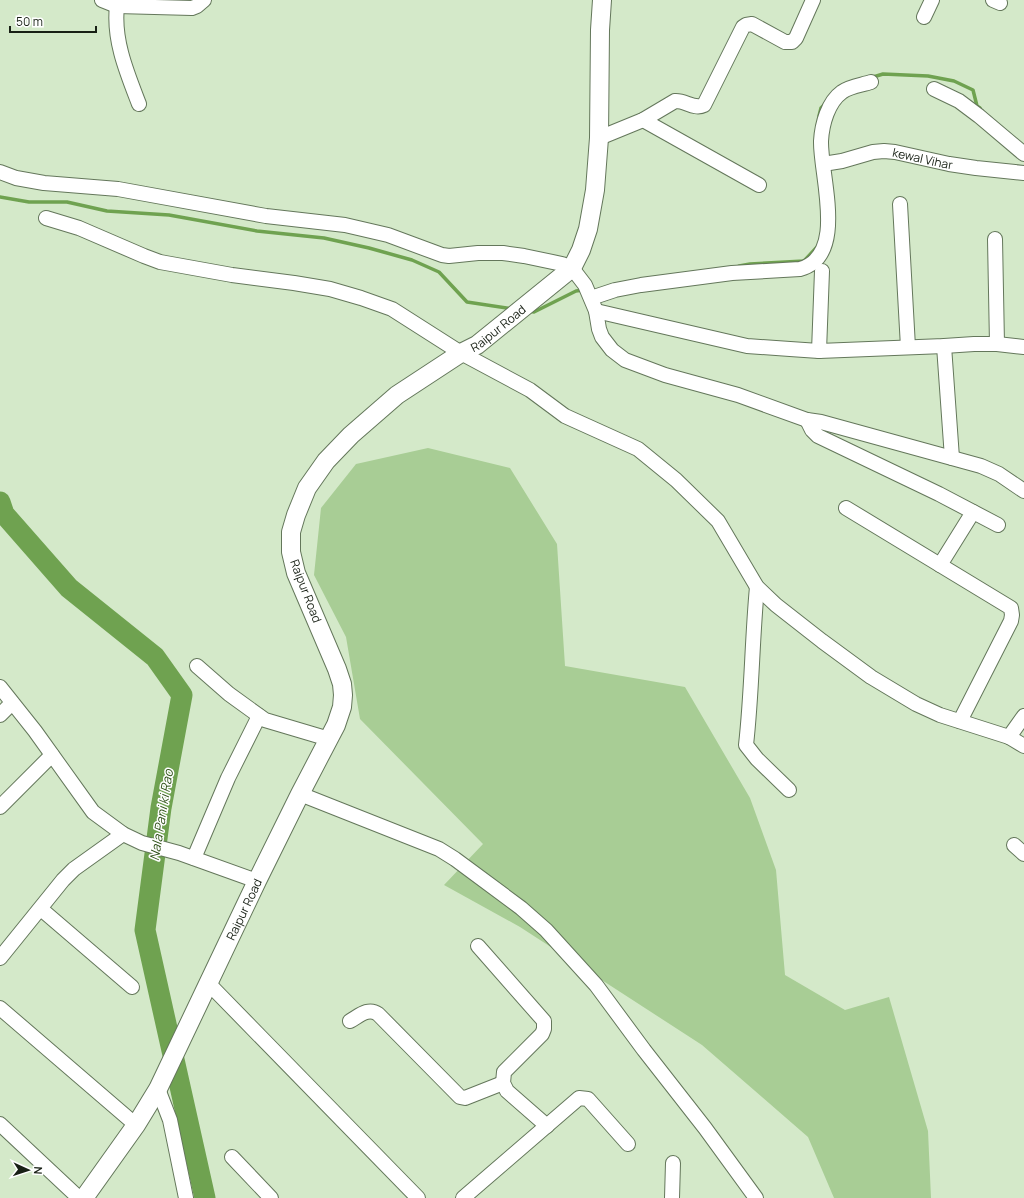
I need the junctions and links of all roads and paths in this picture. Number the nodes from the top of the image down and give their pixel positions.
1 (102, 0) edge
2 (204, 0) edge
3 (602, 0) edge
4 (813, 0) edge
5 (932, 0) edge
6 (117, 6) junction
7 (924, 17) dead end
8 (871, 82) dead end
9 (934, 89) dead end
10 (139, 104) dead end
11 (643, 120) junction
12 (599, 138) junction
13 (1024, 154) edge
14 (823, 164) junction
15 (0, 172) edge
16 (1024, 173) edge
17 (759, 185) dead end
18 (900, 204) dead end
19 (46, 218) dead end
20 (994, 239) dead end
21 (572, 268) junction
22 (822, 271) dead end
23 (588, 291) junction
24 (596, 311) junction
25 (997, 344) junction
26 (944, 346) junction
27 (908, 347) junction
28 (1024, 347) edge
29 (819, 350) junction
30 (461, 353) junction
31 (807, 420) junction
32 (952, 458) junction
33 (1024, 491) edge
34 (846, 508) dead end
35 (973, 512) junction
36 (998, 525) dead end
37 (940, 565) junction
38 (757, 587) junction
39 (197, 666) dead end
40 (0, 687) edge
41 (12, 703) junction
42 (0, 715) edge
43 (259, 716) junction
44 (1024, 716) edge
45 (960, 721) junction
46 (1010, 737) junction
47 (328, 739) junction
48 (1024, 746) edge
49 (52, 756) junction
50 (789, 790) dead end
51 (300, 794) junction
52 (0, 807) edge
53 (123, 834) junction
54 (194, 858) junction
55 (257, 881) junction
56 (41, 909) junction
57 (478, 946) dead end
58 (0, 958) edge
59 (209, 984) junction
60 (132, 986) dead end
61 (0, 1008) edge
62 (350, 1021) dead end
63 (503, 1083) junction
64 (160, 1085) junction
65 (0, 1124) edge
66 (136, 1125) junction
67 (547, 1126) junction
68 (628, 1144) dead end
69 (232, 1157) dead end
70 (673, 1163) dead end
71 (79, 1198) edge
72 (84, 1198) edge
73 (186, 1198) edge
74 (271, 1198) edge
75 (418, 1198) edge
76 (463, 1198) edge
77 (672, 1198) edge
78 (756, 1198) edge

1 - 6 street
2 - 6 street
3 - 12 main road, Raipur Road
4 - 11 street
5 - 7 street
6 - 10 street
8 - 14 street
9 - 13 street
11 - 12 street
11 - 17 street
12 - 21 main road, Raipur Road
14 - 16 street, kewal Vihar
14 - 23 street
15 - 21 street
18 - 27 street
19 - 30 street
20 - 25 street
21 - 23 street
21 - 30 main road, Raipur Road
22 - 29 street
23 - 24 street
24 - 29 street
24 - 31 street
25 - 26 street
25 - 28 street
26 - 27 street
26 - 32 street
27 - 29 street
30 - 38 street
30 - 47 main road, Raipur Road
31 - 32 street
31 - 35 street
32 - 33 street
34 - 37 street
35 - 36 street
35 - 37 street
37 - 45 street
38 - 45 street
38 - 50 street
39 - 43 street
40 - 41 street
41 - 42 street
41 - 49 street
43 - 47 street
43 - 54 street
44 - 46 street
45 - 46 street
46 - 48 street
47 - 51 main road, Raipur Road
49 - 52 street
49 - 53 street
51 - 55 main road, Raipur Road
51 - 78 street
53 - 54 street
53 - 56 street
54 - 55 street
55 - 59 main road, Raipur Road
56 - 58 street
56 - 60 street
57 - 63 street
59 - 64 main road, Raipur Road
59 - 75 street
61 - 66 street
62 - 63 street
63 - 67 street
64 - 66 main road, Raipur Road
64 - 73 street
65 - 71 street
66 - 72 main road, Raipur Road
67 - 68 street
67 - 76 street
69 - 74 street
70 - 77 street

